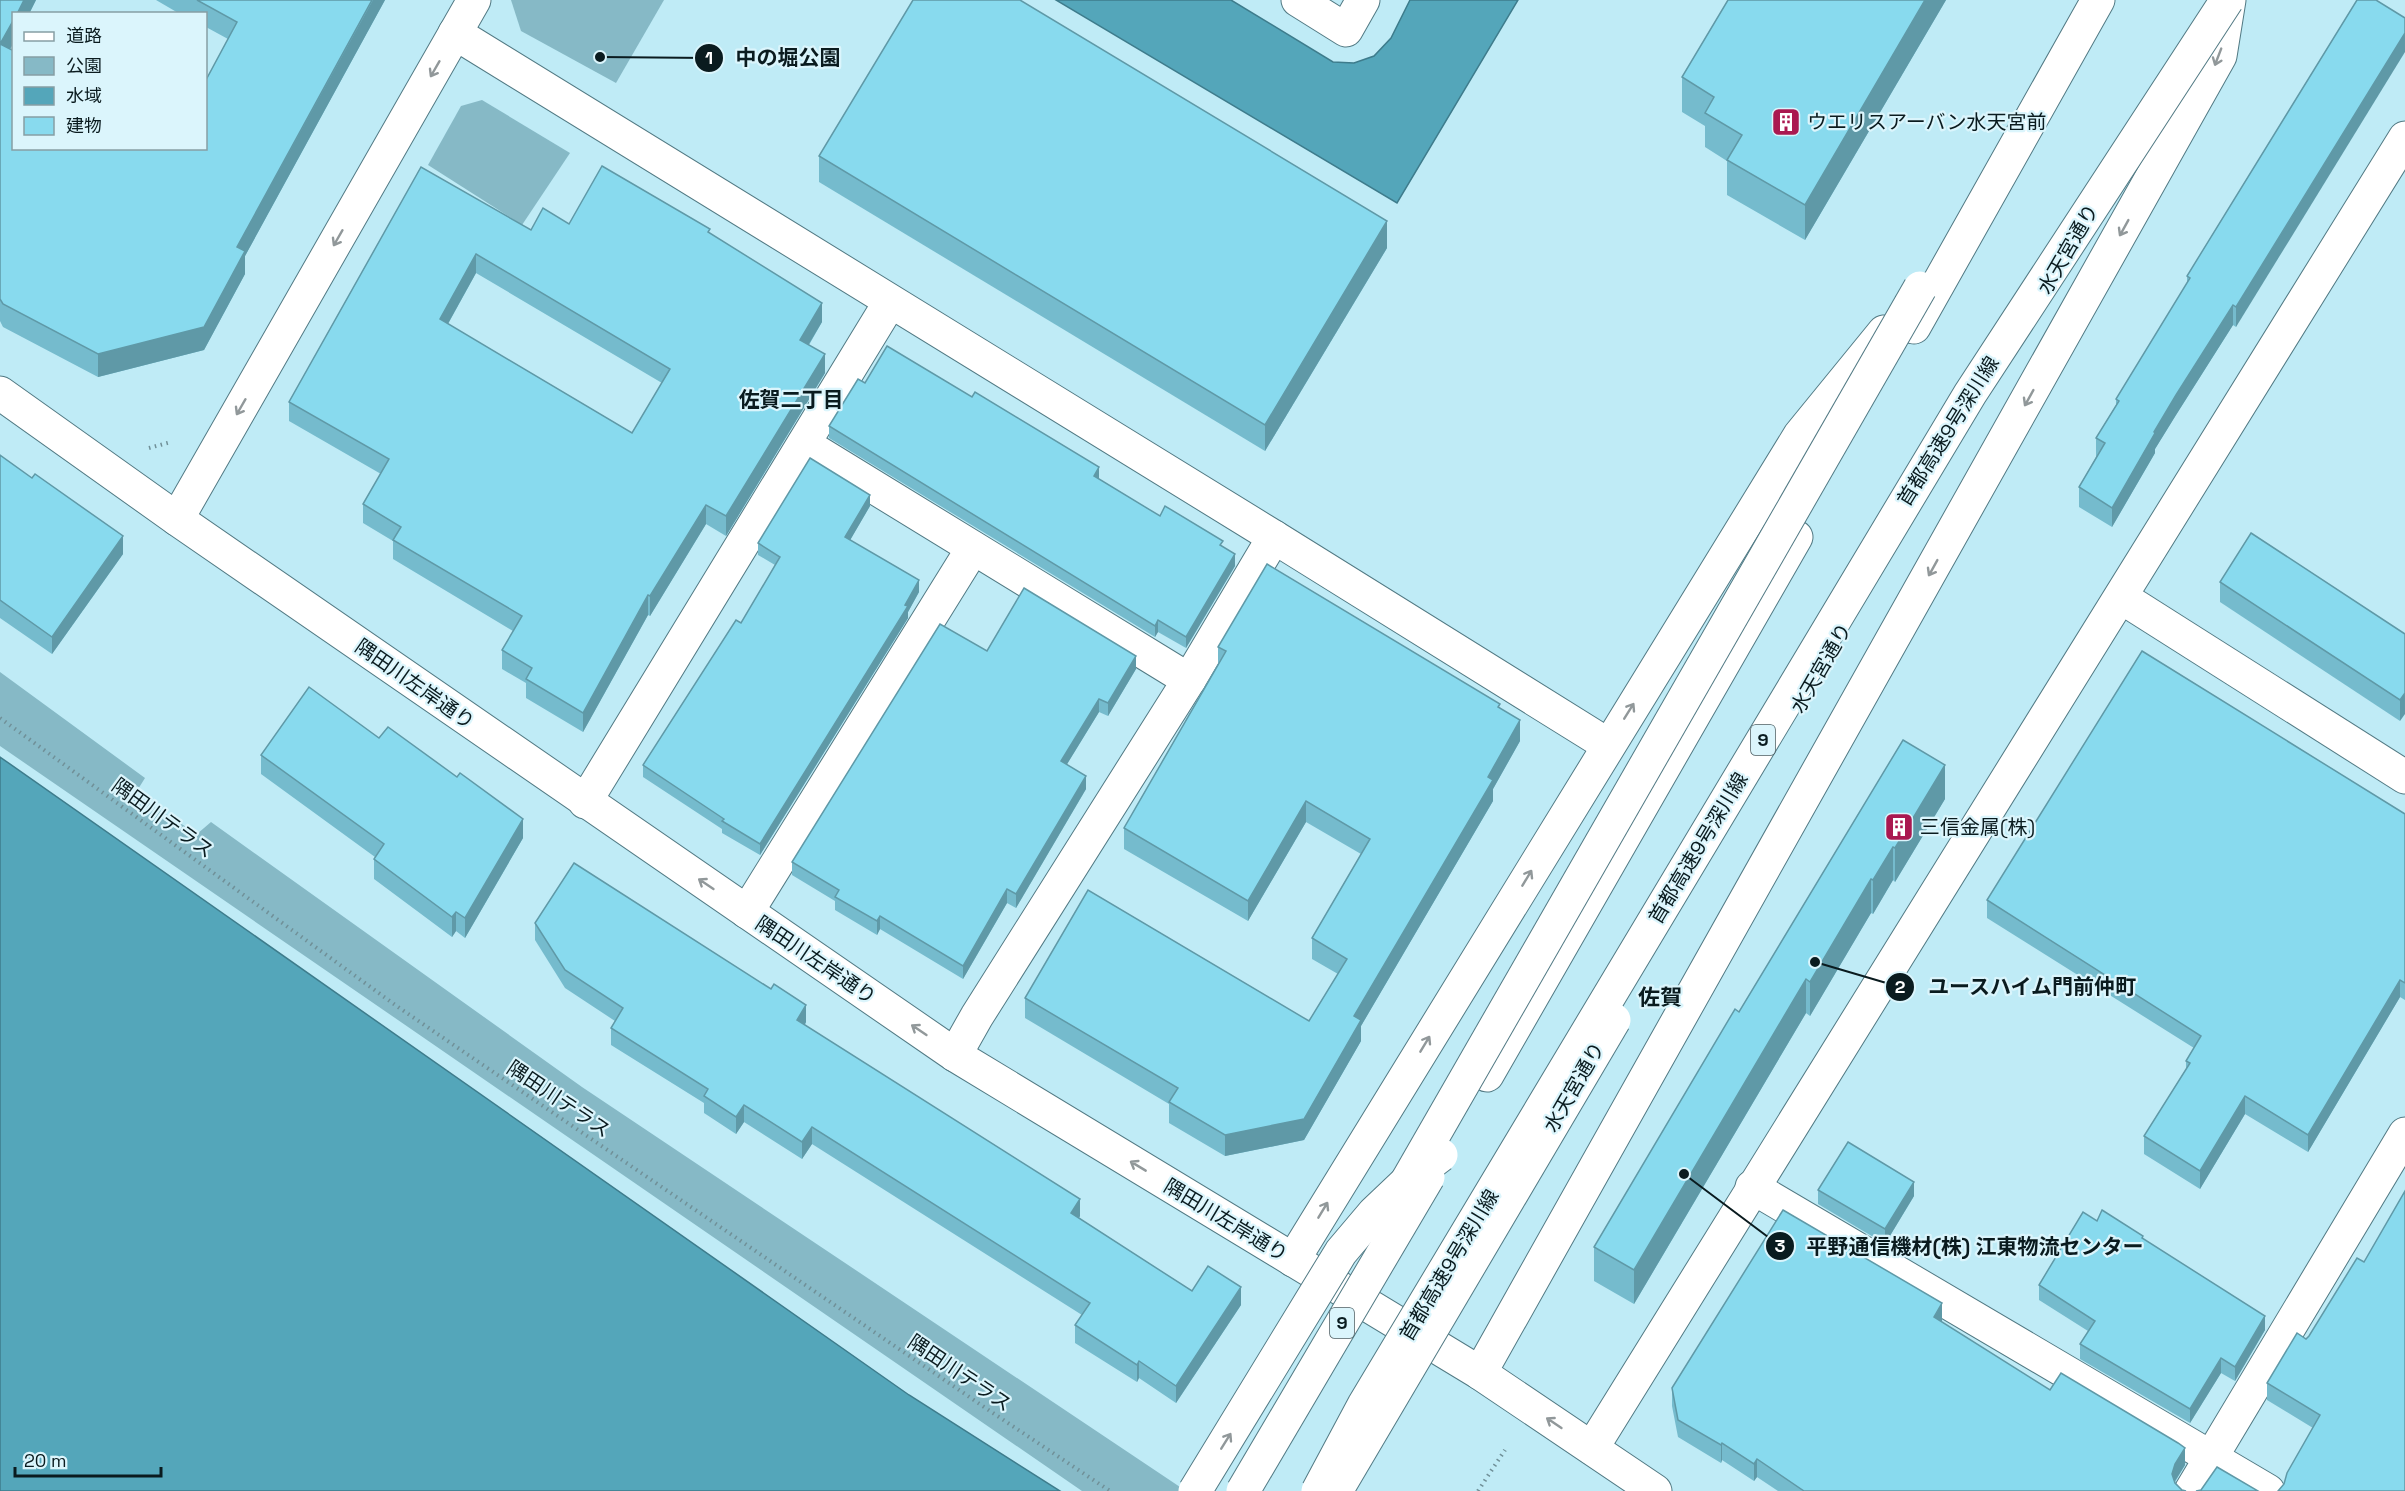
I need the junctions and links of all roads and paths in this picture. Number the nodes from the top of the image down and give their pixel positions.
1 (474, 0) edge
2 (1298, 0) edge
3 (1363, 0) edge
4 (2098, 0) edge
5 (2214, 0) edge
6 (2228, 0) edge
7 (456, 33) junction
8 (2405, 138) edge
9 (1920, 288) junction
10 (890, 302) junction
11 (0, 393) edge
12 (181, 438) dead end
13 (804, 444) junction
14 (140, 451) dead end
15 (177, 519) junction
16 (1274, 537) junction
17 (974, 548) junction
18 (2121, 597) junction
19 (1189, 680) junction
20 (0, 718) edge
21 (1608, 746) junction
22 (2405, 777) edge
23 (585, 802) junction
24 (747, 912) junction
25 (955, 1055) junction
26 (2405, 1134) edge
27 (1441, 1155) junction
28 (1752, 1187) junction
29 (1293, 1260) junction
30 (1480, 1373) junction
31 (1592, 1448) junction
32 (1505, 1450) dead end
33 (2211, 1457) junction
34 (1110, 1491) edge
35 (1195, 1491) edge
36 (1227, 1491) edge
37 (1243, 1491) edge
38 (1318, 1491) edge
39 (1336, 1491) edge
40 (1478, 1491) edge
41 (1655, 1491) edge
42 (2191, 1491) edge
43 (2268, 1491) edge

1 - 7 main road
2 - 3 main road
4 - 9 main road
4 - 27 main road, 9
5 - 39 main road, 水天宮通り, bridge
6 -> 30 main road
6 - 38 main road, 首都高速9号深川線 / 9, bridge
7 - 10 main road
7 -> 15 main road
8 - 18 main road
21 -> 9 main road
9 - 36 main road, bridge
10 - 13 main road
10 - 16 main road
11 - 15 main road, 隅田川左岸通り
12 - 14 path
13 - 17 main road
13 - 23 main road
15 - 23 main road, 隅田川左岸通り
16 - 19 main road
16 - 21 main road
17 - 19 main road
17 - 24 main road
18 - 22 main road
18 - 28 main road
19 - 25 main road
20 - 34 path, 隅田川テラス
29 -> 21 main road
24 -> 23 main road, 隅田川左岸通り
25 -> 24 main road, 隅田川左岸通り
29 -> 25 main road, 隅田川左岸通り
26 - 33 main road
35 -> 27 main road, bridge
27 - 37 main road, 9, bridge
28 - 31 main road
28 - 33 main road
29 - 30 main road, 隅田川左岸通り
31 -> 30 main road, 隅田川左岸通り
31 - 41 main road, 隅田川左岸通り
32 - 40 path
33 - 42 main road
33 - 43 main road

